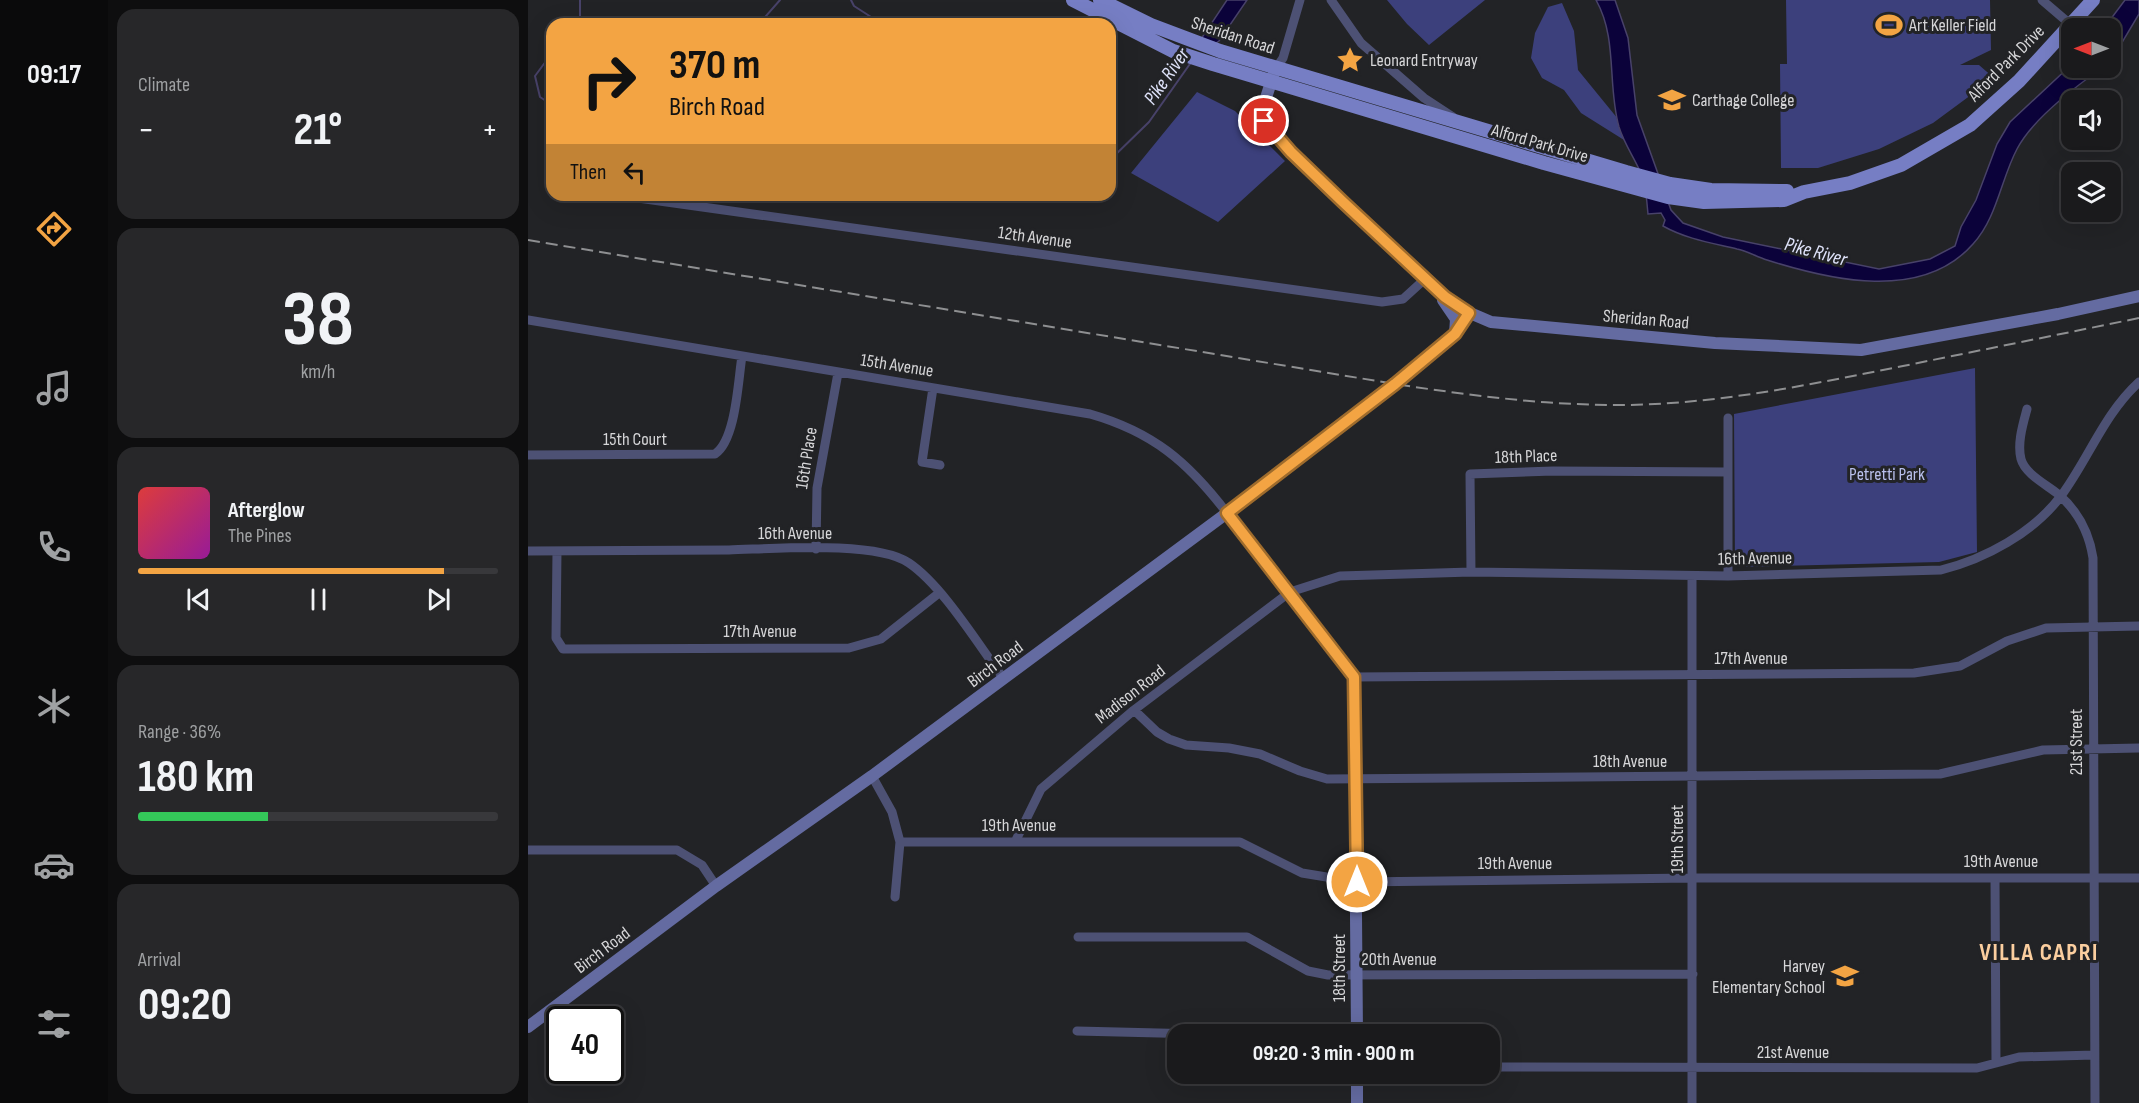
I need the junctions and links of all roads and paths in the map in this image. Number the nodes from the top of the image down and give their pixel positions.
1 (1073, 0) edge
2 (1100, 0) edge
3 (1300, 0) edge
4 (1330, 0) edge
5 (2042, 0) edge
6 (2093, 0) edge
7 (1108, 18) edge
8 (2063, 18) edge
9 (2076, 18) edge
10 (1116, 22) edge
11 (2061, 34) edge
12 (1277, 67) junction
13 (1271, 82) junction
14 (1468, 126) junction
15 (1804, 192) junction
16 (660, 201) edge
17 (1426, 278) junction
18 (1439, 291) junction
19 (2139, 296) edge
20 (1469, 313) junction
21 (528, 320) edge
22 (1455, 334) junction
23 (742, 356) junction
24 (838, 373) junction
25 (2139, 382) edge
26 (933, 388) junction
27 (2027, 409) dead end
28 (1728, 418) dead end
29 (528, 455) edge
30 (940, 465) dead end
31 (1727, 472) junction
32 (2060, 496) junction
33 (1227, 513) junction
34 (816, 549) junction
35 (528, 551) edge
36 (557, 551) junction
37 (1471, 572) junction
38 (1692, 576) junction
39 (1728, 576) junction
40 (1290, 592) junction
41 (939, 593) junction
42 (2092, 626) junction
43 (2139, 626) edge
44 (1694, 674) junction
45 (1354, 677) junction
46 (1004, 679) junction
47 (1134, 710) junction
48 (2093, 748) junction
49 (2139, 748) edge
50 (872, 776) junction
51 (1356, 778) junction
52 (1694, 778) junction
53 (900, 842) junction
54 (1015, 842) junction
55 (528, 850) edge
56 (1693, 878) junction
57 (1995, 878) junction
58 (2094, 878) junction
59 (2139, 878) edge
60 (1357, 882) junction
61 (716, 886) junction
62 (895, 897) dead end
63 (1078, 937) dead end
64 (1693, 974) junction
65 (1357, 976) junction
66 (1357, 1024) edge
67 (528, 1027) edge
68 (1077, 1031) dead end
69 (1167, 1033) edge
70 (2094, 1055) junction
71 (1996, 1063) junction
72 (1500, 1067) edge
73 (1693, 1069) junction
74 (1357, 1084) edge
75 (1357, 1103) edge
76 (1692, 1103) edge
77 (2095, 1103) edge

1 - 7 main road, Sheridan Road
2 - 12 main road, Sheridan Road
3 - 12 street
4 - 14 street
5 - 8 street
6 - 9 main road, Alford Park Drive
10 - 13 main road, Sheridan Road
11 - 15 main road, Alford Park Drive
12 - 13 street, Sheridan Road
12 - 14 main road, Alford Park Drive
13 - 15 main road, Alford Park Drive
13 - 17 street, Sheridan Road
14 - 15 main road, Alford Park Drive
16 - 17 street, 12th Avenue
17 - 18 street, Sheridan Road
18 - 20 street, Sheridan Road
18 - 22 street
19 - 20 street, Sheridan Road
20 - 22 street, Birch Road
21 - 23 street, 15th Avenue
22 - 33 street, Birch Road
23 - 24 street, 15th Avenue
23 - 29 street, 15th Court
24 - 26 street, 15th Avenue
24 - 34 street, 16th Place
25 - 32 street, 16th Avenue
26 - 30 street
26 - 33 street, 15th Avenue
27 - 32 street, 21st Street
28 - 31 street
31 - 37 street, 18th Place
31 - 39 street
32 - 39 street, 16th Avenue
32 - 42 street, 21st Street
33 - 40 street
33 - 46 street, Birch Road
34 - 36 street, 16th Avenue
34 - 41 street, 16th Avenue
35 - 36 street, 16th Avenue
36 - 41 street, 17th Avenue
37 - 38 street, 16th Avenue
37 - 40 street, 16th Avenue
38 - 39 street, 16th Avenue
38 - 44 street, 19th Street
40 - 45 street
40 - 47 street, Madison Road
41 - 46 street, 16th Avenue
42 - 43 street, 17th Avenue
42 - 44 street, 17th Avenue
42 - 48 street, 21st Street
44 - 45 street, 17th Avenue
44 - 52 street, 19th Street
45 - 51 street, 18th Street
46 - 50 street, Birch Road
47 - 51 street, 18th Avenue
47 - 54 street, Madison Road
48 - 49 street, 18th Avenue
48 - 52 street, 18th Avenue
48 - 58 street, 21st Street
50 - 53 street
50 - 61 street, Birch Road
51 - 52 street, 18th Avenue
51 - 60 street, 18th Street
52 - 56 street, 19th Street
53 - 54 street, 19th Avenue
53 - 62 street
54 - 60 street, 19th Avenue
55 - 61 street
56 - 57 street, 19th Avenue
56 - 60 street, 19th Avenue
56 - 64 street, 19th Street
57 - 58 street, 19th Avenue
57 - 71 street
58 - 59 street, 19th Avenue
58 - 70 street, 21st Street
60 - 65 street, 18th Street
61 - 67 street, Birch Road
63 - 65 street, 20th Avenue
64 - 65 street, 20th Avenue
64 - 73 street, 19th Street
65 - 66 street, 18th Street
68 - 69 street
70 - 71 street, 21st Avenue
70 - 77 street, 21st Street
71 - 73 street, 21st Avenue
72 - 73 street, 21st Avenue
73 - 76 street, 19th Street
74 - 75 street

